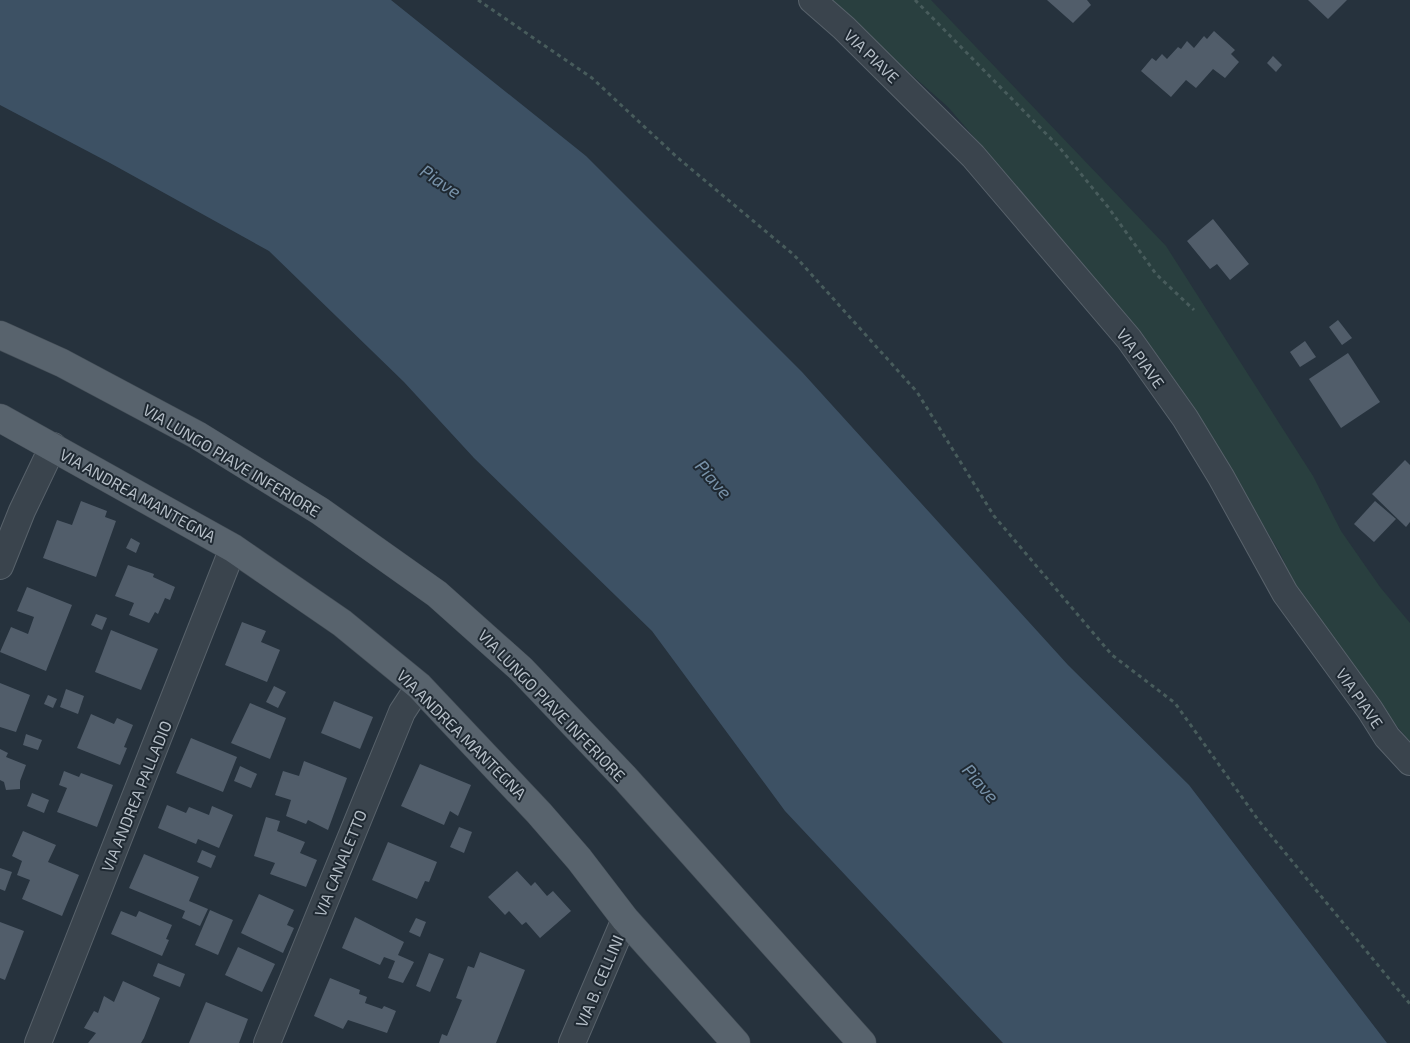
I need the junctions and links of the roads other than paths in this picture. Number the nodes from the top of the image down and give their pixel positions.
1 (812, 0) edge
2 (0, 335) edge
3 (0, 418) edge
4 (53, 446) junction
5 (233, 548) junction
6 (0, 566) edge
7 (419, 686) junction
8 (1410, 762) edge
9 (626, 919) junction
10 (733, 1041) edge
11 (38, 1043) edge
12 (267, 1043) edge
13 (572, 1043) edge
14 (862, 1043) edge

1 - 8 street, VIA PIAVE
2 - 14 main road, VIA LUNGO PIAVE INFERIORE
3 - 4 main road, VIA ANDREA MANTEGNA
4 - 5 main road, VIA ANDREA MANTEGNA
4 - 6 street
5 - 7 main road, VIA ANDREA MANTEGNA
5 - 11 street, VIA ANDREA PALLADIO
7 - 9 main road, VIA ANDREA MANTEGNA
7 - 12 street, VIA CANALETTO
9 - 10 main road, VIA ANDREA MANTEGNA
9 - 13 street, VIA B. CELLINI

